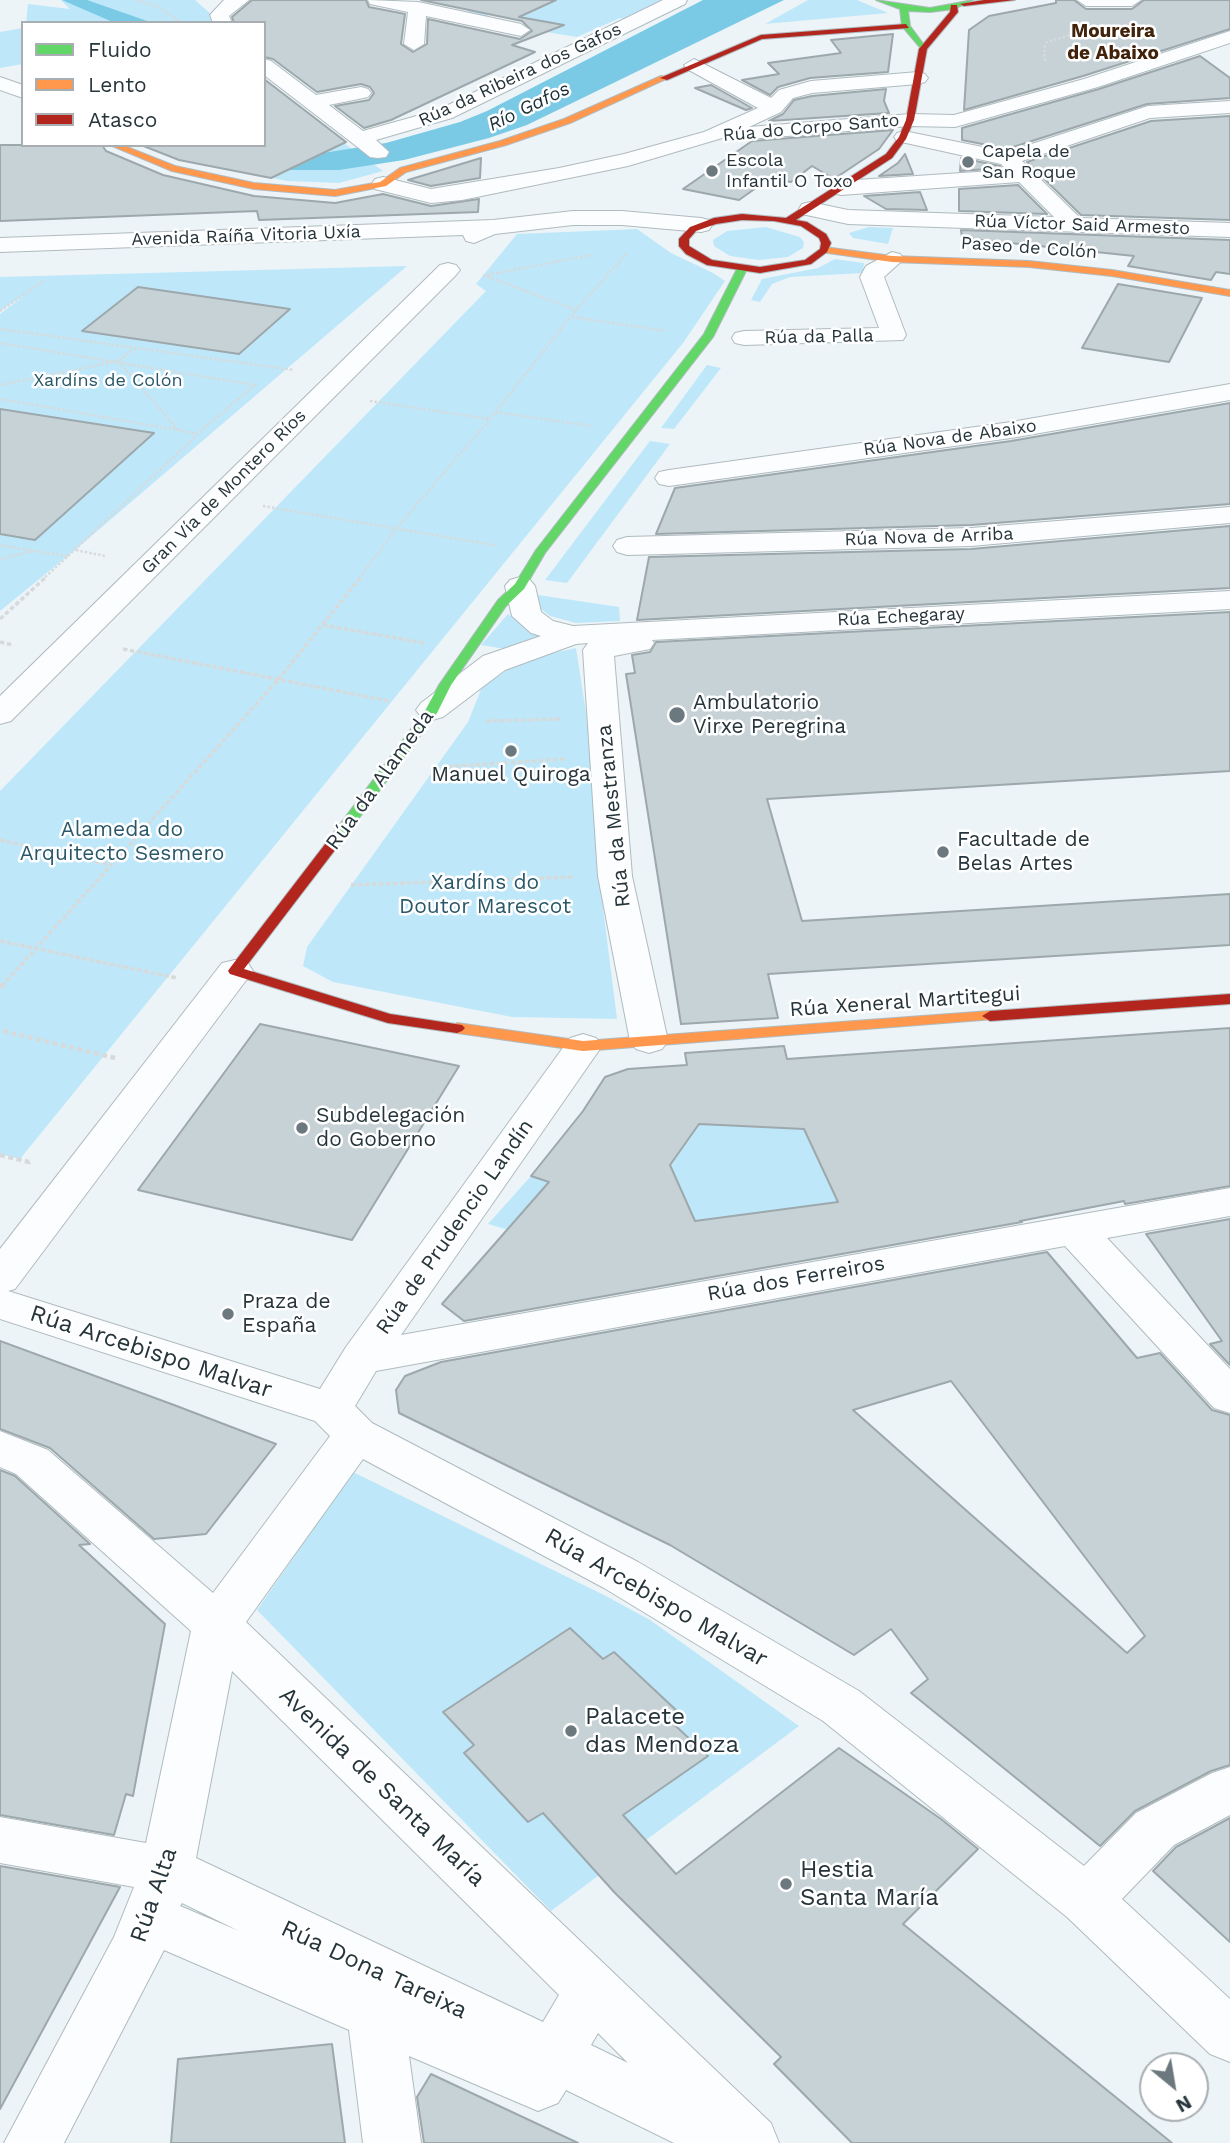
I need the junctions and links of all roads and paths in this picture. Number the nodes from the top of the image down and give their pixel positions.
1 (137, 0) edge
2 (240, 0) edge
3 (377, 0) edge
4 (678, 0) edge
5 (880, 0) edge
6 (1011, 0) edge
7 (1086, 0) edge
8 (1132, 0) edge
9 (962, 4) edge
10 (418, 8) junction
11 (904, 8) junction
12 (178, 21) edge
13 (222, 21) edge
14 (906, 26) junction
15 (1091, 29) dead end
16 (521, 30) dead end
17 (1230, 37) edge
18 (414, 44) dead end
19 (923, 50) junction
20 (694, 65) junction
21 (266, 67) edge
22 (918, 78) junction
23 (0, 83) edge
24 (1091, 83) junction
25 (21, 91) edge
26 (360, 93) dead end
27 (1048, 94) junction
28 (312, 102) junction
29 (1230, 107) edge
30 (774, 108) junction
31 (1148, 112) junction
32 (907, 128) junction
33 (711, 136) junction
34 (361, 140) junction
35 (119, 147) edge
36 (1008, 159) junction
37 (398, 167) junction
38 (1024, 175) junction
39 (383, 184) junction
40 (841, 188) junction
41 (810, 209) junction
42 (789, 220) junction
43 (1074, 225) junction
44 (493, 227) junction
45 (1230, 230) edge
46 (693, 232) junction
47 (637, 239) junction
48 (0, 245) edge
49 (824, 250) junction
50 (892, 260) junction
51 (742, 269) junction
52 (448, 270) joint
53 (486, 275) junction
54 (51, 276) dead end
55 (1230, 293) edge
56 (576, 310) junction
57 (0, 311) edge
58 (571, 316) junction
59 (0, 329) edge
60 (657, 330) dead end
61 (744, 338) dead end
62 (0, 343) edge
63 (136, 347) junction
64 (118, 361) junction
65 (0, 385) edge
66 (332, 386) junction
67 (1230, 392) edge
68 (0, 398) edge
69 (495, 412) junction
70 (490, 419) junction
71 (586, 425) dead end
72 (178, 430) junction
73 (198, 434) junction
74 (669, 478) dead end
75 (218, 498) junction
76 (1230, 515) edge
77 (395, 530) junction
78 (0, 545) edge
79 (627, 546) dead end
80 (507, 547) dead end
81 (34, 551) junction
82 (68, 556) junction
83 (0, 559) edge
84 (520, 586) junction
85 (1230, 600) edge
86 (0, 619) edge
87 (323, 625) junction
88 (640, 630) junction
89 (572, 635) junction
90 (76, 639) junction
91 (435, 645) dead end
92 (278, 680) junction
93 (6, 702) edge
94 (394, 702) dead end
95 (432, 710) junction
96 (604, 718) junction
97 (481, 721) dead end
98 (608, 758) junction
99 (438, 767) dead end
100 (0, 840) edge
101 (111, 865) junction
102 (615, 876) junction
103 (343, 884) dead end
104 (0, 941) edge
105 (35, 948) junction
106 (235, 971) junction
107 (182, 979) dead end
108 (0, 988) edge
109 (1230, 999) edge
110 (1, 1031) edge
111 (649, 1041) junction
112 (583, 1046) junction
113 (115, 1058) dead end
114 (1230, 1202) edge
115 (1074, 1229) junction
116 (0, 1279) edge
117 (0, 1304) edge
118 (362, 1358) junction
119 (1230, 1397) edge
120 (343, 1422) junction
121 (11, 1464) edge
122 (217, 1625) junction
123 (1230, 1789) edge
124 (0, 1840) edge
125 (158, 1894) junction
126 (1086, 1900) junction
127 (592, 1991) junction
128 (375, 2015) junction
129 (1230, 2036) edge
130 (555, 2054) junction
131 (33, 2143) edge
132 (392, 2143) edge
133 (734, 2143) edge
134 (750, 2143) edge

1 - 12 path
2 - 13 street
3 - 10 street
4 - 34 street, Rúa da Ribeira dos Gafos
5 - 11 main road
6 - 9 main road
7 - 8 street
9 - 11 main road
9 - 19 main road
10 - 16 street
10 - 18 street
11 - 14 main road
14 - 19 main road
14 - 20 main road
15 - 27 path
17 - 24 street
19 - 22 main road
20 - 30 street
20 - 37 main road
21 - 28 street
22 - 30 street
22 - 32 main road
23 - 25 street
24 - 27 street
24 - 31 street
26 - 28 street
27 - 32 street
28 - 34 street
29 - 31 street
30 - 33 street
31 - 36 street
32 - 33 street, Rúa do Corpo Santo
32 - 36 street
32 - 40 main road
33 - 39 street
34 - 37 street
35 - 39 main road
36 - 38 street
37 - 39 main road
38 - 40 street
38 - 43 street
40 - 41 main road
41 - 42 main road
41 - 43 street, Rúa Víctor Said Armesto
42 - 46 main road
42 - 49 main road
43 - 45 street, Rúa Víctor Said Armesto
44 - 46 street, Avenida Raíña Vitoria Uxía
44 - 47 street
44 - 48 street, Avenida Raíña Vitoria Uxía
46 - 47 street
46 - 51 main road
47 - 53 path
47 - 56 path
49 - 50 main road, Paseo de Colón
49 - 51 main road
50 - 55 main road, Paseo de Colón
50 - 61 street, Rúa da Palla
51 - 84 main road, Rúa da Alameda
52 - 53 path
52 - 66 street, Gran Vía de Montero Ríos
53 - 56 path
54 - 57 path
56 - 58 path
58 - 60 path
58 - 69 path
59 - 63 path
62 - 64 path
63 - 64 path
63 - 66 path
64 - 65 path
64 - 72 path
64 - 73 path
66 - 70 path
66 - 75 street, Gran Vía de Montero Ríos
67 - 74 street, Rúa Nova de Abaixo
68 - 72 path
69 - 70 path
69 - 71 path
70 - 77 path
72 - 73 path
73 - 82 path
75 - 77 path
75 - 90 street, Gran Vía de Montero Ríos
76 - 79 street, Rúa Nova de Arriba
77 - 80 path
77 - 87 path
78 - 81 path
81 - 82 path
81 - 83 path
82 - 86 path
84 - 89 street, Rúa Echegaray
84 - 95 main road, Rúa da Alameda
85 - 88 street, Rúa Echegaray
87 - 91 path
87 - 92 path
88 - 89 street, Rúa Echegaray
88 - 96 street, Rúa da Mestranza
89 - 95 street, Rúa Echegaray
90 - 92 path
90 - 93 street, Gran Vía de Montero Ríos
92 - 94 path
92 - 101 path
95 - 106 main road, Rúa da Alameda
96 - 97 path
96 - 98 street, Rúa da Mestranza
98 - 99 path
98 - 102 street, Rúa da Mestranza
100 - 101 path
101 - 105 path
102 - 103 path
102 - 111 street, Rúa da Mestranza
104 - 105 path
105 - 107 path
105 - 108 path
106 - 112 main road, Rúa Xeneral Martitegui
106 - 116 street, Rúa da Alameda
109 - 111 main road, Rúa Xeneral Martitegui
110 - 113 path
111 - 112 main road, Rúa Xeneral Martitegui
112 - 118 street, Rúa de Prudencio Landín
114 - 115 street, Rúa dos Ferreiros
115 - 118 street, Rúa dos Ferreiros
115 - 119 street
117 - 120 street, Rúa Arcebispo Malvar
118 - 120 street, Rúa de Prudencio Landín
120 - 122 street, Rúa de Prudencio Landín
120 - 126 street, Rúa Arcebispo Malvar
121 - 122 street, Avenida de Santa María
122 - 125 street, Rúa Alta
122 - 127 street, Avenida de Santa María
123 - 126 street
124 - 125 street, Rúa Dona Tareixa
125 - 128 street
125 - 130 street, Rúa Dona Tareixa
125 - 131 street, Rúa Alta
126 - 129 street, Rúa Arcebispo Malvar
127 - 130 street
127 - 134 street, Avenida de Santa María
128 - 130 street
128 - 132 street
130 - 133 street, Rúa Dona Tareixa

